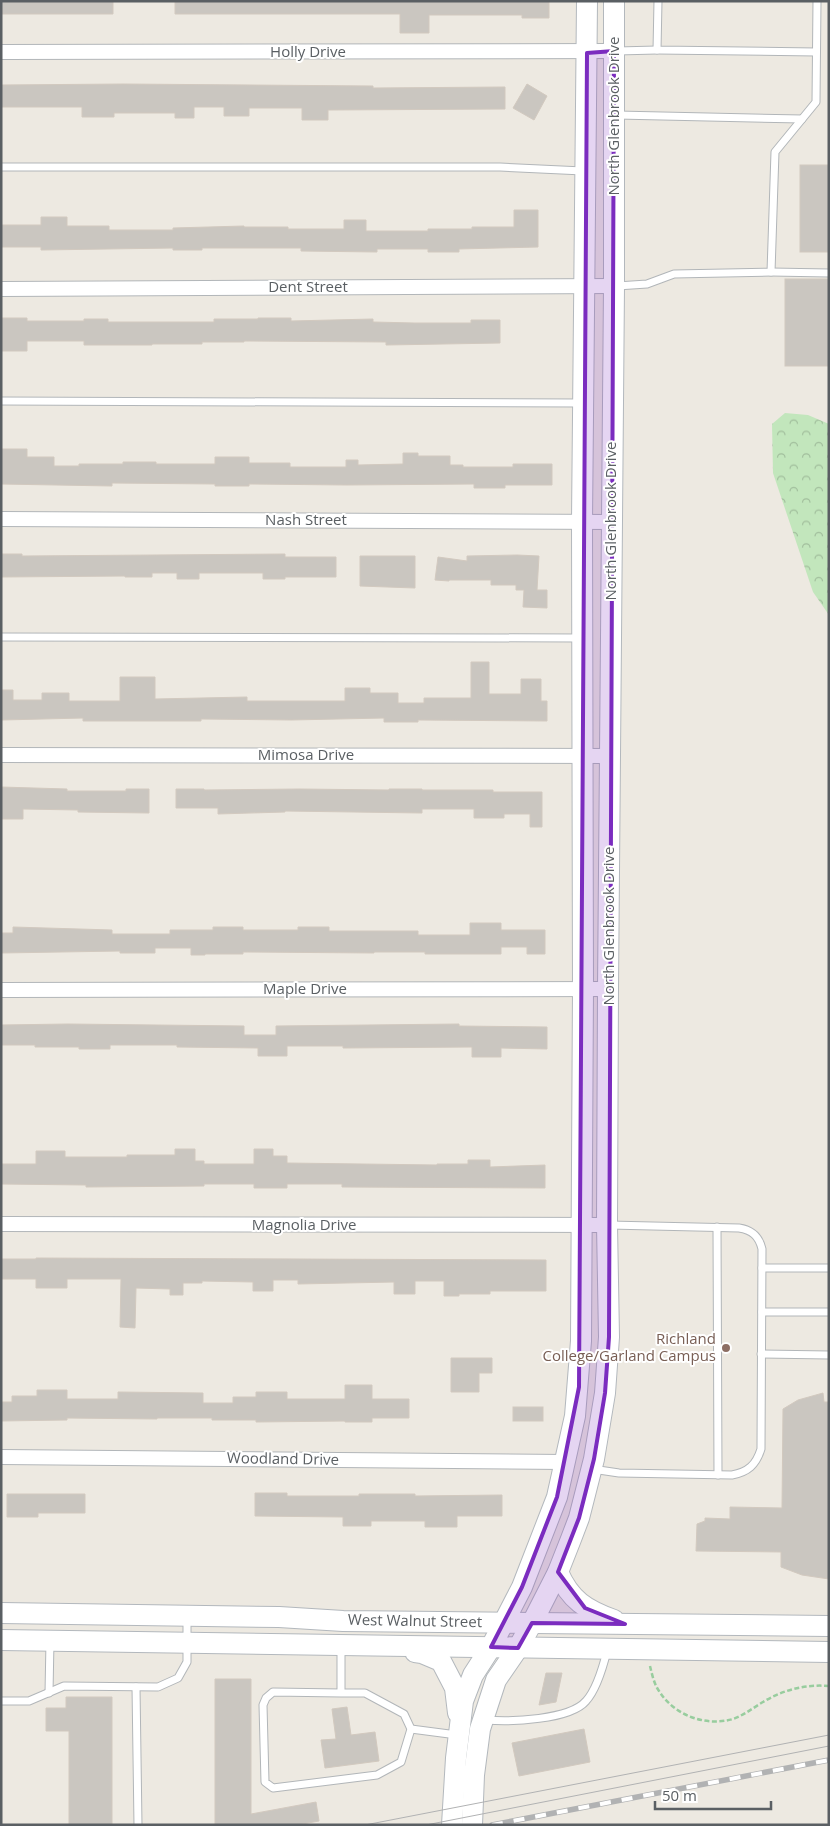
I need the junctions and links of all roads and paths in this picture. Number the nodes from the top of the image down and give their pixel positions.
1 (586, 1) edge
2 (614, 1) edge
3 (658, 1) edge
4 (817, 1) edge
5 (657, 50) junction
6 (614, 51) junction
7 (1, 52) edge
8 (816, 52) junction
9 (587, 53) junction
10 (614, 115) junction
11 (802, 119) junction
12 (1, 167) edge
13 (585, 171) junction
14 (771, 272) junction
15 (829, 273) edge
16 (584, 286) junction
17 (614, 286) junction
18 (1, 288) edge
19 (1, 401) edge
20 (584, 403) junction
21 (1, 519) edge
22 (582, 521) junction
23 (611, 522) junction
24 (1, 637) edge
25 (582, 638) junction
26 (1, 755) edge
27 (582, 756) junction
28 (610, 756) junction
29 (583, 989) junction
30 (608, 989) junction
31 (1, 990) edge
32 (1, 1224) edge
33 (607, 1225) junction
34 (581, 1226) junction
35 (717, 1227) junction
36 (762, 1268) junction
37 (829, 1268) edge
38 (762, 1312) junction
39 (829, 1312) edge
40 (762, 1354) junction
41 (829, 1355) edge
42 (1, 1457) edge
43 (565, 1462) junction
44 (592, 1469) junction
45 (718, 1475) junction
46 (558, 1572) junction
47 (1, 1613) edge
48 (187, 1615) junction
49 (504, 1622) junction
50 (532, 1623) junction
51 (625, 1624) junction
52 (829, 1626) edge
53 (1, 1640) edge
54 (50, 1641) junction
55 (187, 1643) junction
56 (341, 1645) junction
57 (490, 1647) junction
58 (518, 1648) junction
59 (607, 1649) junction
60 (829, 1652) edge
61 (650, 1664) dead end
62 (829, 1686) edge
63 (136, 1687) junction
64 (49, 1693) junction
65 (341, 1693) junction
66 (1, 1701) edge
67 (483, 1719) junction
68 (411, 1729) junction
69 (459, 1735) junction
70 (138, 1825) edge
71 (452, 1825) edge
72 (472, 1825) edge

1 - 9 main road, North Glenbrook Drive
2 - 6 main road, North Glenbrook Drive
3 - 5 lane
4 - 8 lane
5 - 6 lane
5 - 8 lane
6 - 9 street, Holly Drive
6 - 10 main road, North Glenbrook Drive
7 - 9 street, Holly Drive
8 - 11 lane
9 - 13 main road, North Glenbrook Drive
10 - 11 lane
10 - 17 main road, North Glenbrook Drive
11 - 14 lane
12 - 13 lane
13 - 16 main road, North Glenbrook Drive
14 - 15 lane
14 - 17 lane
16 - 17 street, Dent Street
16 - 18 street, Dent Street
16 - 20 main road, North Glenbrook Drive
17 - 23 main road, North Glenbrook Drive
19 - 20 lane
20 - 22 main road, North Glenbrook Drive
21 - 22 street, Nash Street
22 - 23 street, Nash Street
22 - 25 main road, North Glenbrook Drive
23 - 28 main road, North Glenbrook Drive
24 - 25 lane
25 - 27 main road, North Glenbrook Drive
26 - 27 street, Mimosa Drive
27 - 28 street, Mimosa Drive
27 - 29 main road, North Glenbrook Drive
28 - 30 main road, North Glenbrook Drive
29 - 30 street, Maple Drive
29 - 31 street, Maple Drive
29 - 34 main road, North Glenbrook Drive
30 - 33 main road, North Glenbrook Drive
32 - 34 street, Magnolia Drive
33 - 34 street, Magnolia Drive
33 - 35 lane
33 - 44 main road, North Glenbrook Drive
34 - 43 main road, North Glenbrook Drive
35 - 36 lane
35 - 45 lane
36 - 37 lane
36 - 38 lane
38 - 39 lane
38 - 40 lane
40 - 41 lane
40 - 45 lane
42 - 43 street, Woodland Drive
43 - 49 main road, North Glenbrook Drive
44 - 45 lane
44 - 46 main road, North Glenbrook Drive
46 - 50 main road, North Glenbrook Drive
46 - 51 main road
47 - 48 main road, West Walnut Street
48 - 49 main road, West Walnut Street
48 - 55 lane
49 - 50 main road, West Walnut Street
49 - 57 main road, North Glenbrook Drive
50 - 51 main road, West Walnut Street
50 - 58 main road, North Glenbrook Drive
51 - 52 main road, West Walnut Street
53 - 54 main road, West Walnut Street
54 - 55 main road, West Walnut Street
54 - 64 lane
55 - 56 main road, West Walnut Street
55 - 63 lane
56 - 57 main road, West Walnut Street
56 - 65 lane
56 - 69 main road
57 - 58 main road, West Walnut Street
57 - 69 main road, North Glenbrook Drive
58 - 59 main road, West Walnut Street
58 - 67 main road, North Glenbrook Drive
59 - 60 main road, West Walnut Street
59 - 67 lane
61 - 62 path
63 - 64 lane
63 - 70 lane
64 - 66 lane
65 - 68 lane
65 - 68 lane
67 - 72 main road, North Glenbrook Drive
68 - 69 lane
69 - 71 main road, North Glenbrook Drive

